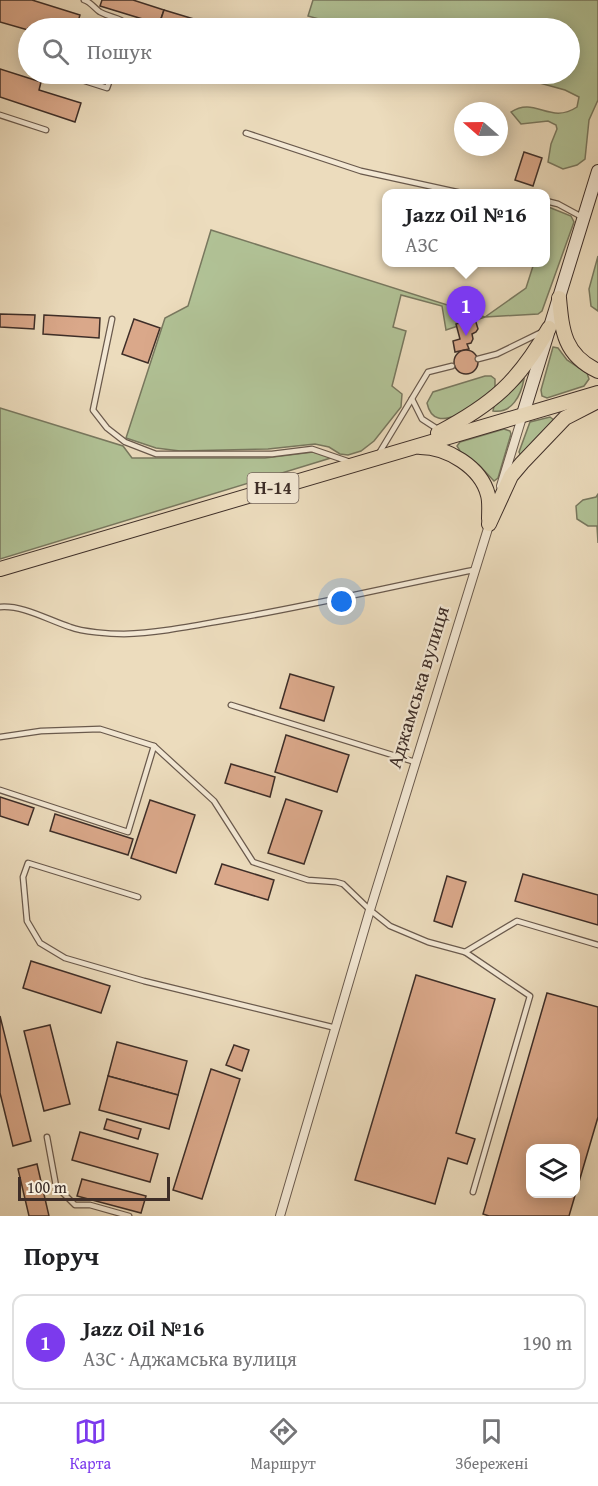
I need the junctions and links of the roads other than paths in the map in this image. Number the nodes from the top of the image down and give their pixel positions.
1 (84, 0) edge
2 (117, 18) edge
3 (94, 84) edge
4 (108, 84) edge
5 (0, 116) edge
6 (46, 130) dead end
7 (246, 133) dead end
8 (598, 171) edge
9 (443, 189) edge
10 (550, 202) edge
11 (584, 218) junction
12 (559, 298) junction
13 (112, 319) dead end
14 (549, 328) junction
15 (478, 359) dead end
16 (452, 366) dead end
17 (598, 370) edge
18 (598, 393) edge
19 (412, 399) junction
20 (598, 401) edge
21 (523, 414) junction
22 (441, 431) junction
23 (413, 447) junction
24 (377, 457) junction
25 (355, 464) junction
26 (489, 524) junction
27 (0, 569) edge
28 (474, 570) junction
29 (0, 607) edge
30 (231, 705) dead end
31 (0, 737) edge
32 (154, 746) junction
33 (415, 762) junction
34 (0, 790) edge
35 (138, 897) dead end
36 (370, 910) junction
37 (598, 945) edge
38 (465, 952) junction
39 (336, 1028) junction
40 (46, 1137) dead end
41 (473, 1192) dead end
42 (129, 1216) edge
43 (280, 1216) edge

1 - 2 lane
3 - 4 lane
5 - 6 lane
7 - 9 lane
8 - 11 main road, Аджамська вулиця
10 - 11 lane
11 - 12 main road, Аджамська вулиця
12 - 14 main road, Аджамська вулиця
12 - 17 main road
13 - 25 lane
14 - 15 lane
14 - 21 main road, Аджамська вулиця
14 - 22 main road
16 - 19 lane
18 - 21 main road, Н-14
19 - 22 lane
19 - 24 lane
20 - 26 main road
21 - 23 main road, Н-14
21 - 26 street, Аджамська вулиця
22 - 23 main road
23 - 24 main road, Н-14
23 - 26 main road
24 - 25 main road, Н-14
25 - 27 main road, Н-14
26 - 28 street, Аджамська вулиця
28 - 29 lane
28 - 33 street, Аджамська вулиця
30 - 33 lane
31 - 32 lane
32 - 34 lane
32 - 36 lane
33 - 36 street, Аджамська вулиця
35 - 39 lane
36 - 38 lane
36 - 39 street, Аджамська вулиця
37 - 38 lane
38 - 41 lane
39 - 43 street, Аджамська вулиця
40 - 42 lane

